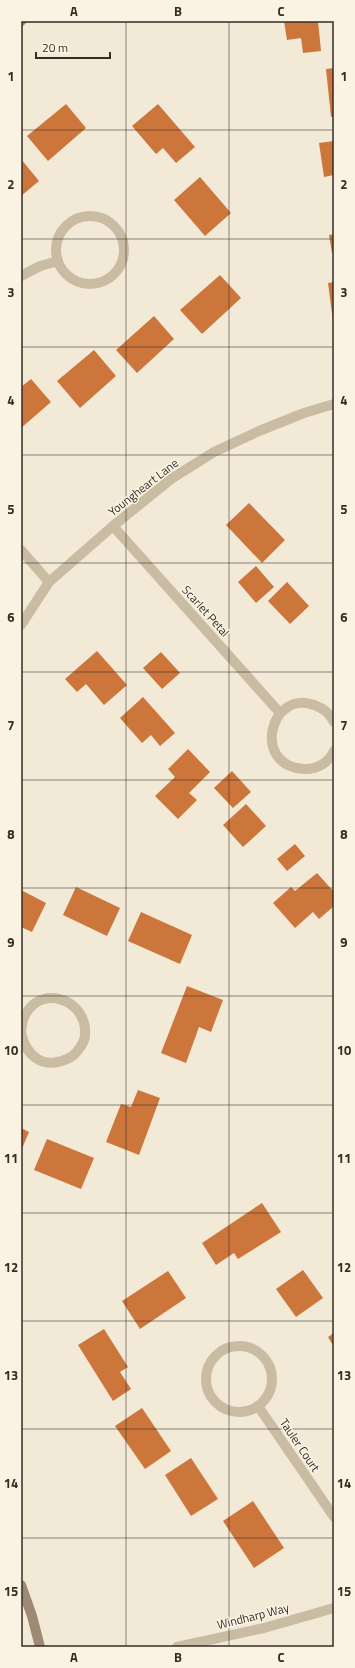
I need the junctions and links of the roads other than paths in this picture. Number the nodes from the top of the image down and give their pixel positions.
1 (58, 261) junction
2 (21, 276) edge
3 (334, 404) edge
4 (113, 526) junction
5 (21, 550) edge
6 (49, 582) junction
7 (21, 625) edge
8 (280, 713) junction
9 (334, 722) edge
10 (334, 751) edge
11 (21, 1032) edge
12 (258, 1406) junction
13 (334, 1517) edge
14 (21, 1585) edge
15 (334, 1608) edge
16 (40, 1647) edge
17 (177, 1647) edge

1 - 1 street
1 - 2 street
3 - 4 street, Youngheart Lane
4 - 6 street, Youngheart Lane
4 - 8 street, Scarlet Petal
5 - 6 street
6 - 7 street, Youngheart Lane
8 - 9 street
8 - 10 street
11 - 11 street
12 - 12 street
12 - 13 street, Tauler Court
14 - 16 street
15 - 17 street, Windharp Way

